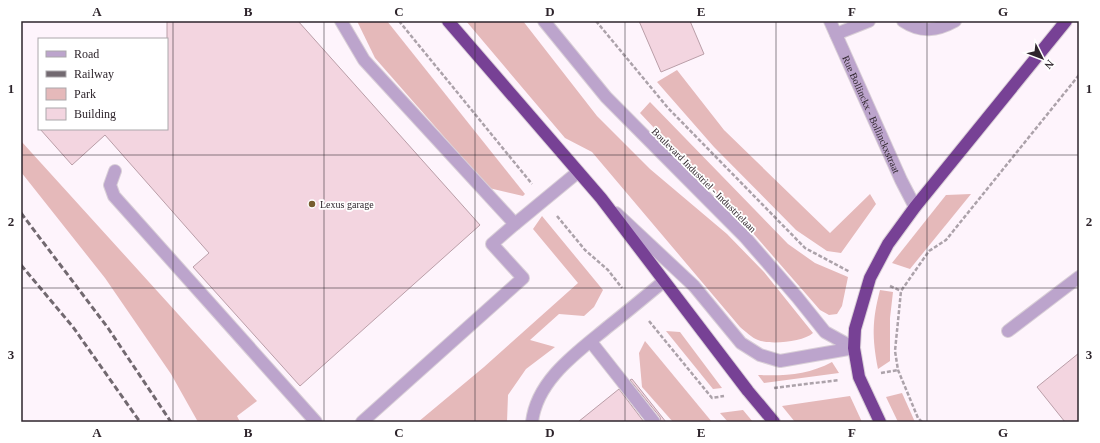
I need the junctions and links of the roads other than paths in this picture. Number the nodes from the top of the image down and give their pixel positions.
1 (341, 21) edge
2 (448, 21) edge
3 (544, 21) edge
4 (830, 21) edge
5 (869, 21) edge
6 (903, 21) edge
7 (955, 21) edge
8 (1066, 21) edge
9 (836, 34) junction
10 (114, 171) dead end
11 (578, 172) junction
12 (601, 198) junction
13 (915, 207) junction
14 (515, 224) junction
15 (1079, 277) edge
16 (664, 281) junction
17 (1008, 332) dead end
18 (591, 342) junction
19 (854, 348) junction
20 (316, 422) edge
21 (362, 422) edge
22 (532, 422) edge
23 (654, 422) edge
24 (774, 422) edge
25 (880, 422) edge

1 - 14 street
2 - 11 highway
3 - 19 street, Boulevard Industriel - Industrielaan
4 - 9 street, Rue Bollinckx - Bollinckxstraat
5 - 9 street
6 - 7 street
8 - 13 highway
9 - 13 street, Rue Bollinckx - Bollinckxstraat
10 - 20 street
11 - 12 highway
11 - 14 street
12 - 16 highway
12 - 19 street
13 - 19 highway
14 - 21 street
15 - 17 street
16 - 18 street
16 - 24 highway
18 - 22 street
18 - 23 street
19 - 25 highway

